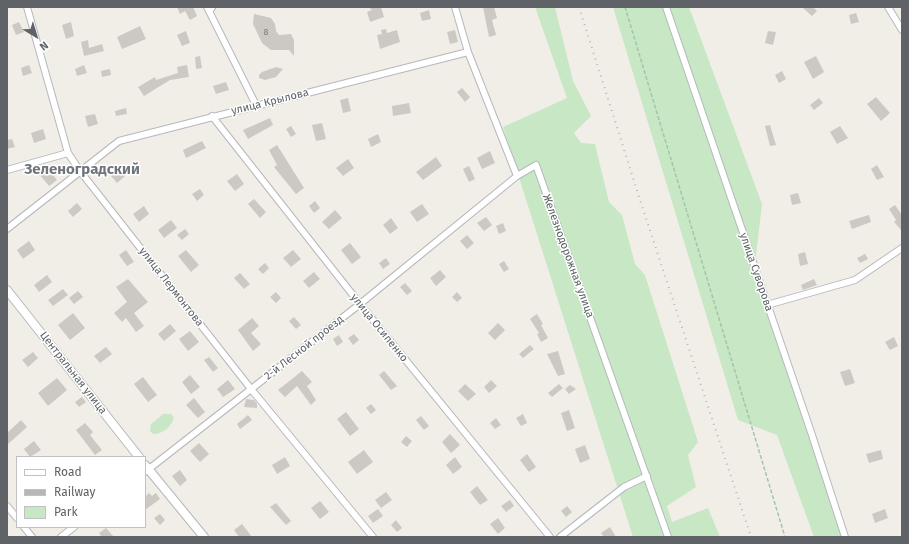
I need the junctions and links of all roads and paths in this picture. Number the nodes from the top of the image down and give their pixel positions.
1 (27, 7) edge
2 (214, 7) edge
3 (455, 7) edge
4 (625, 7) edge
5 (666, 7) edge
6 (888, 7) edge
7 (208, 10) edge
8 (902, 30) edge
9 (468, 52) junction
10 (256, 105) junction
11 (212, 116) junction
12 (68, 153) junction
13 (7, 170) edge
14 (80, 171) junction
15 (517, 176) junction
16 (7, 229) edge
17 (902, 248) edge
18 (7, 290) edge
19 (360, 304) junction
20 (767, 305) junction
21 (252, 388) junction
22 (138, 456) edge
23 (146, 469) edge
24 (647, 476) junction
25 (7, 506) edge
26 (16, 517) edge
27 (25, 528) edge
28 (73, 528) edge
29 (32, 537) edge
30 (61, 537) edge
31 (204, 537) edge
32 (373, 537) edge
33 (550, 537) edge
34 (560, 537) edge
35 (668, 537) edge
36 (785, 537) edge
37 (845, 537) edge

1 - 12 street, улица Лермонтова
2 - 7 lane
3 - 9 street
4 - 36 path
5 - 20 street, улица Суворова
6 - 8 street
7 - 10 street
9 - 10 street, улица Крылова
9 - 15 street
10 - 11 street, улица Крылова
11 - 14 street, улица Крылова
11 - 19 street, улица Осипенко
12 - 13 street
12 - 14 street, улица Лермонтова
14 - 16 street, улица Крылова
14 - 21 street, улица Лермонтова
15 - 19 street, 2-й Лесной проезд
15 - 24 street, Железнодорожная улица
17 - 20 street
18 - 22 street, Центральная улица
19 - 21 street, 2-й Лесной проезд
19 - 33 street, улица Осипенко
20 - 37 street, улица Суворова
21 - 23 street, 2-й Лесной проезд
21 - 32 street, улица Лермонтова
23 - 31 street
24 - 34 street
24 - 35 street, Железнодорожная улица
25 - 26 street
27 - 29 street
28 - 30 street

